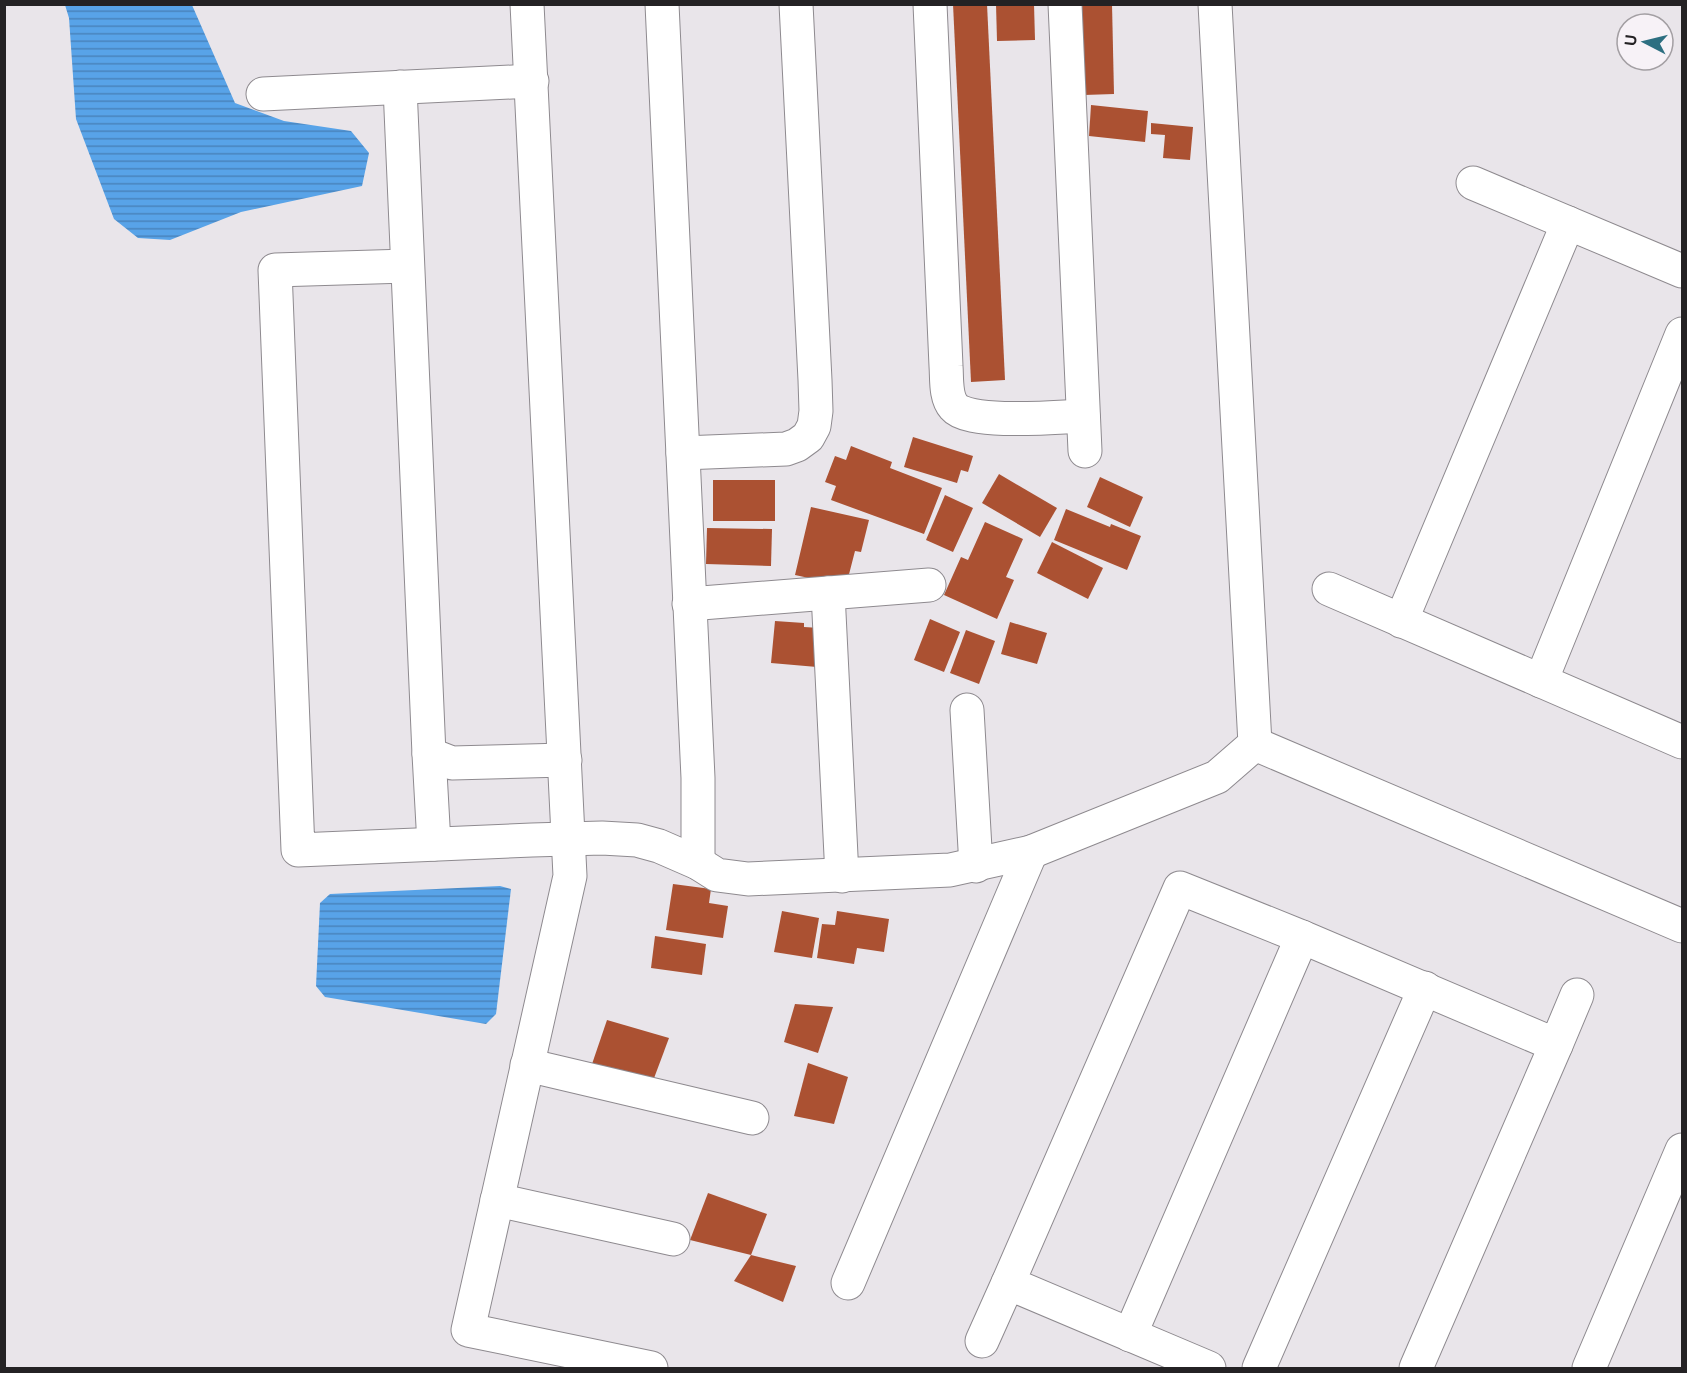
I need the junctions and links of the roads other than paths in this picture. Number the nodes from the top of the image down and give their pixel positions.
1 (527, 4) edge
2 (662, 4) edge
3 (796, 4) edge
4 (930, 4) edge
5 (1065, 4) edge
6 (1215, 4) edge
7 (532, 81) junction
8 (400, 87) junction
9 (263, 94) dead end
10 (1473, 183) dead end
11 (1568, 223) junction
12 (408, 266) junction
13 (1683, 271) edge
14 (1683, 334) edge
15 (1083, 416) junction
16 (1085, 451) dead end
17 (683, 453) junction
18 (929, 585) dead end
19 (1329, 589) dead end
20 (828, 593) junction
21 (689, 604) junction
22 (1401, 621) junction
23 (1541, 681) junction
24 (967, 710) dead end
25 (1682, 742) edge
26 (1256, 744) junction
27 (429, 754) junction
28 (565, 760) junction
29 (569, 839) junction
30 (434, 844) junction
31 (1031, 852) junction
32 (698, 862) junction
33 (976, 866) junction
34 (842, 876) junction
35 (1683, 926) edge
36 (1302, 937) junction
37 (1425, 988) junction
38 (1577, 995) dead end
39 (1556, 1045) junction
40 (527, 1065) junction
41 (752, 1118) dead end
42 (1683, 1150) edge
43 (496, 1200) junction
44 (673, 1239) dead end
45 (848, 1283) dead end
46 (1008, 1283) junction
47 (1130, 1335) junction
48 (982, 1341) dead end
49 (651, 1368) edge
50 (1209, 1368) edge
51 (1259, 1368) edge
52 (1416, 1368) edge
53 (1589, 1368) edge

1 - 7 street
2 - 17 street
3 - 17 street
4 - 15 street
5 - 15 street
6 - 26 street
7 - 8 street
7 - 28 street
8 - 9 street
8 - 12 street
10 - 11 street
11 - 13 street
11 - 22 street
12 - 27 street
12 - 30 street
14 - 23 street
15 - 16 street
17 - 21 street
18 - 20 street
19 - 22 street
20 - 21 street
20 - 34 street
21 - 32 street
22 - 23 street
23 - 25 street
24 - 33 street
26 - 31 street
26 - 35 street
27 - 28 street
27 - 30 street
28 - 29 street
29 - 30 street
29 - 32 street
29 - 40 street
31 - 33 street
31 - 45 street
32 - 34 street
33 - 34 street
36 - 37 street
36 - 46 street
36 - 47 street
37 - 39 street
37 - 51 street
38 - 39 street
39 - 52 street
40 - 41 street
40 - 43 street
42 - 53 street
43 - 44 street
43 - 49 street
46 - 47 street
46 - 48 street
47 - 50 street

